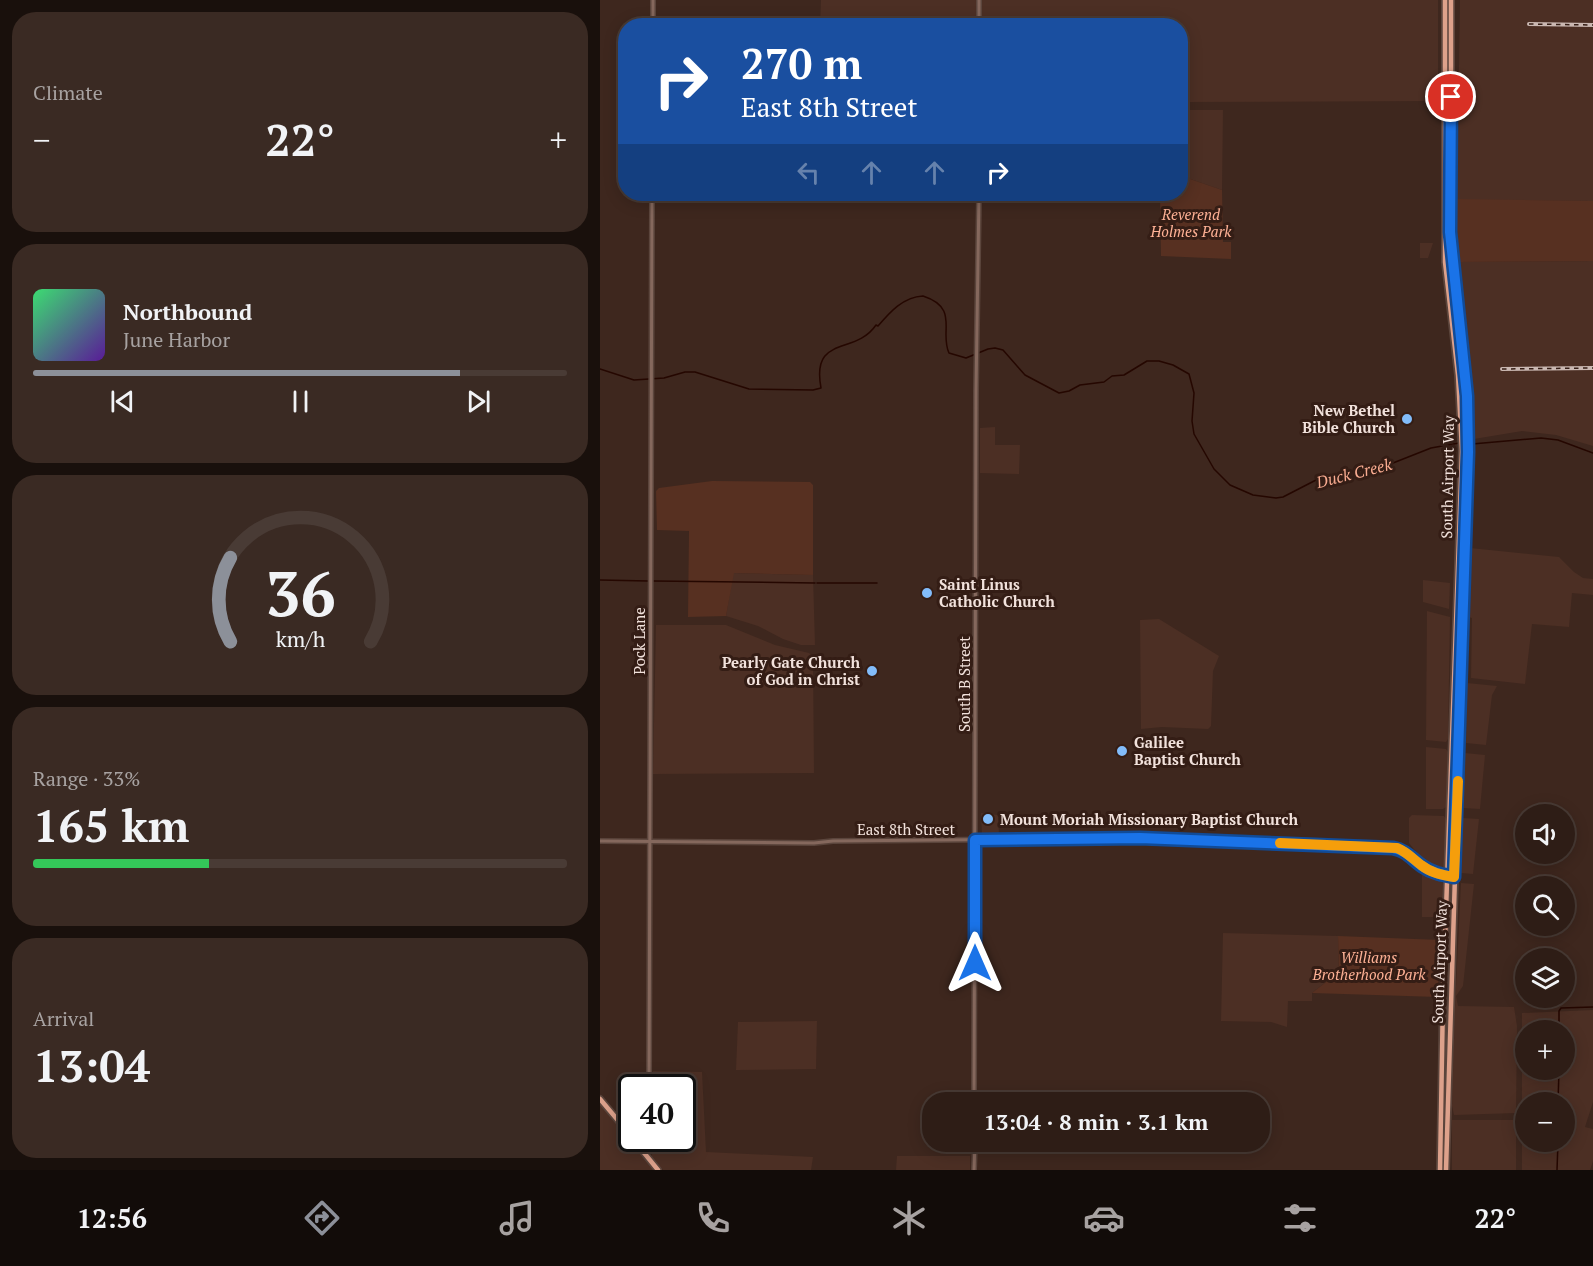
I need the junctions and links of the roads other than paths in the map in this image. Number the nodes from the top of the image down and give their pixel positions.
1 (653, 0) edge
2 (980, 0) edge
3 (1445, 0) edge
4 (1451, 0) edge
5 (653, 18) edge
6 (979, 18) edge
7 (652, 201) edge
8 (979, 201) edge
9 (1465, 449) junction
10 (975, 840) junction
11 (600, 842) edge
12 (649, 842) junction
13 (1451, 876) junction
14 (649, 1074) edge
15 (974, 1092) edge
16 (600, 1099) edge
17 (618, 1121) edge
18 (975, 1152) edge
19 (645, 1154) edge
20 (658, 1170) edge
21 (974, 1170) edge
22 (1440, 1170) edge
23 (1446, 1170) edge

1 - 5 street
2 - 6 street
3 - 9 main road, South Airport Way
4 - 9 main road, South Airport Way
7 - 12 street, Pock Lane
8 - 10 street, South B Street
9 - 13 main road, South Airport Way
10 - 12 street, East 8th Street
10 - 13 street, East 8th Street
10 - 15 street, South B Street
11 - 12 street, East 8th Street
12 - 14 street, Pock Lane
13 - 22 main road, South Airport Way
13 - 23 main road, South Airport Way
16 - 17 main road
18 - 21 street
19 - 20 main road

